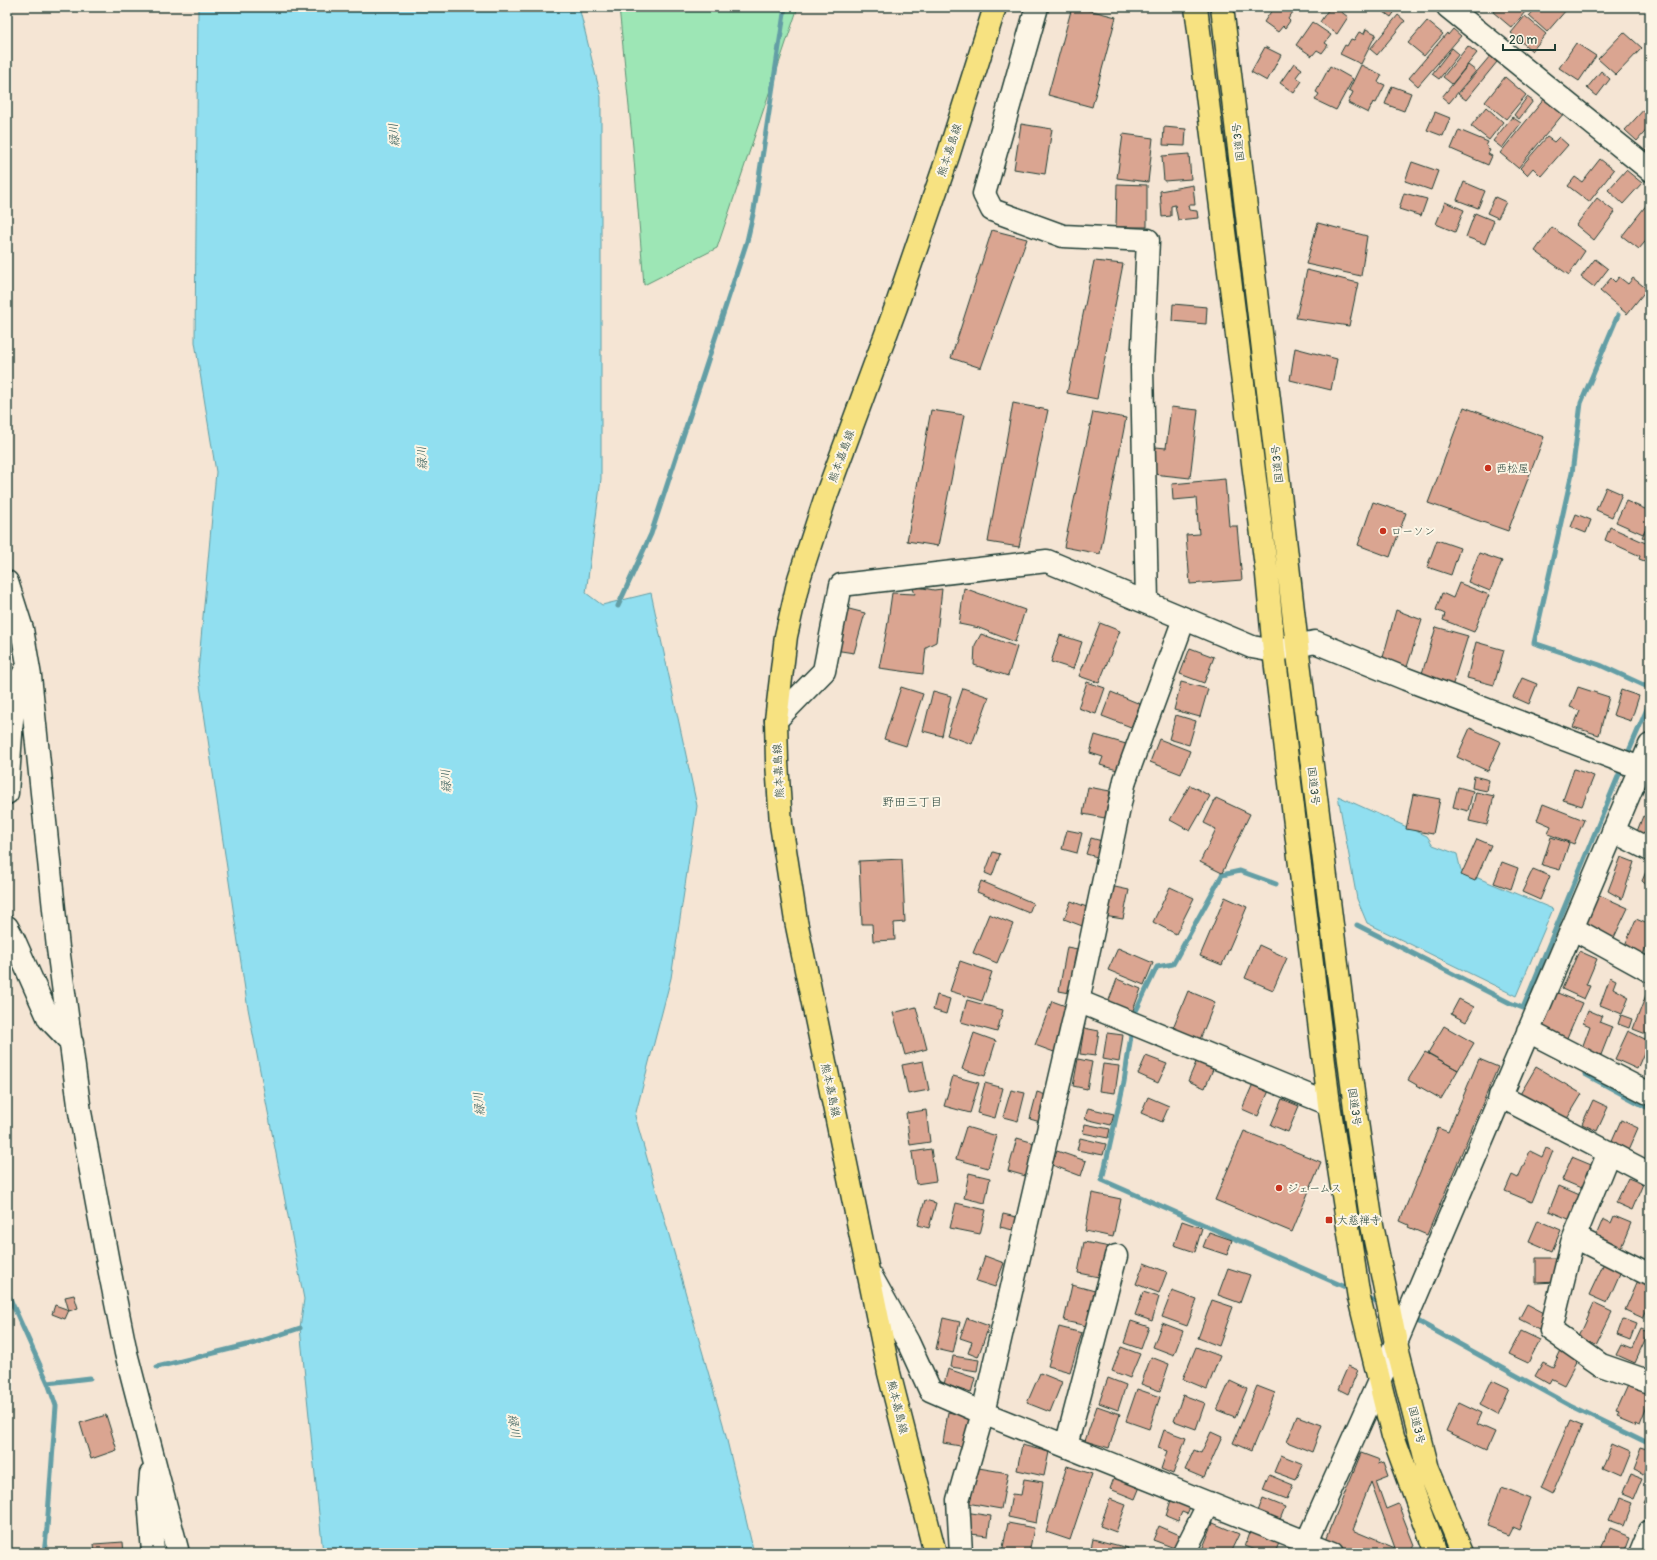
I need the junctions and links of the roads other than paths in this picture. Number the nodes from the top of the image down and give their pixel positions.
1 (995, 7) edge
2 (1037, 7) edge
3 (1196, 7) edge
4 (1222, 7) edge
5 (1448, 7) edge
6 (1650, 170) edge
7 (7, 582) edge
8 (1147, 602) junction
9 (1184, 619) junction
10 (1297, 646) junction
11 (1274, 651) junction
12 (28, 666) junction
13 (776, 720) junction
14 (1650, 745) edge
15 (1640, 768) junction
16 (7, 793) edge
17 (1613, 831) junction
18 (1650, 850) edge
19 (7, 927) edge
20 (1572, 928) junction
21 (1650, 971) edge
22 (1078, 1001) junction
23 (1528, 1030) junction
24 (72, 1043) junction
25 (1650, 1094) edge
26 (1500, 1096) junction
27 (1329, 1104) junction
28 (1609, 1152) junction
29 (1650, 1174) edge
30 (1575, 1237) junction
31 (1116, 1256) dead end
32 (868, 1270) junction
33 (1650, 1275) edge
34 (1396, 1343) junction
35 (1380, 1380) junction
36 (1650, 1382) edge
37 (983, 1413) junction
38 (145, 1424) junction
39 (1066, 1446) junction
40 (1208, 1503) junction
41 (1650, 1531) edge
42 (1304, 1547) edge
43 (153, 1553) edge
44 (178, 1553) edge
45 (935, 1553) edge
46 (961, 1553) edge
47 (1184, 1553) edge
48 (1332, 1553) edge
49 (1436, 1553) edge
50 (1463, 1553) edge
51 (1641, 1553) edge

1 - 13 main road, 熊本嘉島線
2 - 8 street
3 - 11 main road, 国道3号
4 - 10 main road, 国道3号
5 - 6 street
7 - 12 street
8 - 9 street
8 - 13 street
9 - 11 street
9 - 22 street
10 - 11 street
10 - 15 street
10 - 34 main road, 国道3号
11 - 27 main road, 国道3号
12 - 16 street
12 - 24 street
13 - 32 main road, 熊本嘉島線
14 - 15 street
15 - 17 street
17 - 18 street
17 - 20 street
19 - 24 street
20 - 21 street
20 - 23 street
22 - 27 street
22 - 37 street
23 - 25 street
23 - 26 street
24 - 38 street
26 - 28 street
26 - 34 street
27 - 35 main road, 国道3号
28 - 29 street
28 - 30 street
30 - 33 street
30 - 36 street
31 - 39 street
32 - 37 street
32 - 45 main road, 熊本嘉島線
34 - 35 street
34 - 50 main road, 国道3号
35 - 42 street
35 - 49 main road, 国道3号
37 - 39 street
37 - 46 street
38 - 43 street
38 - 44 street
39 - 40 street
40 - 42 street
40 - 47 street
41 - 51 street
42 - 48 street

